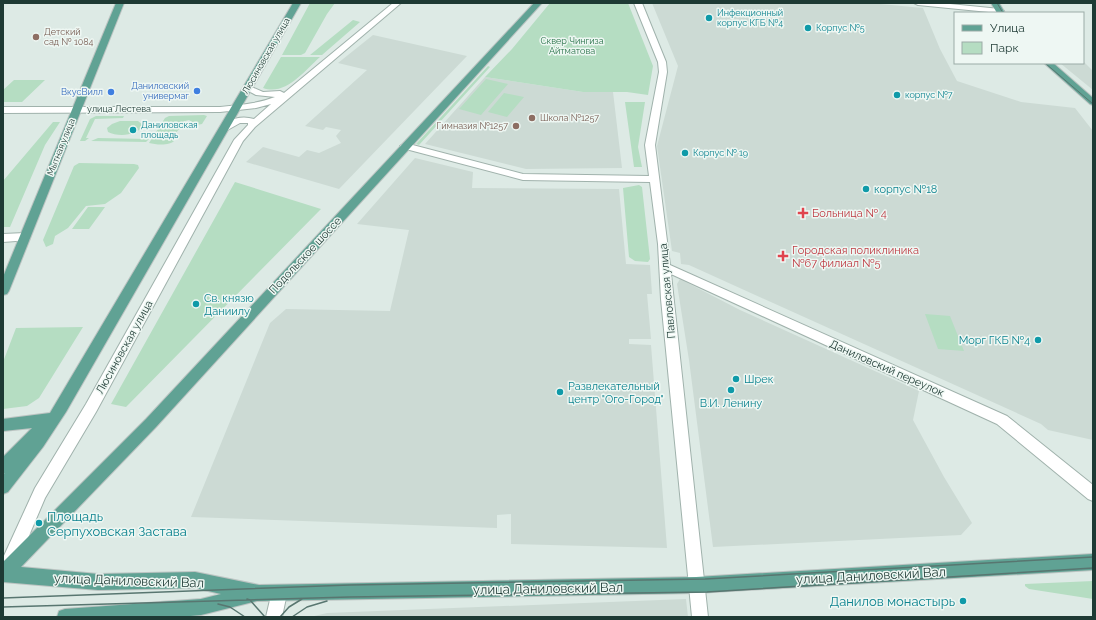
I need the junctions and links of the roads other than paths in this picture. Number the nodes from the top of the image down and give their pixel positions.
1 (120, 3) edge
2 (297, 3) edge
3 (397, 3) edge
4 (538, 3) edge
5 (638, 3) edge
6 (918, 3) edge
7 (995, 3) edge
8 (1000, 12) edge
9 (1049, 64) edge
10 (297, 86) junction
11 (247, 88) junction
12 (286, 96) junction
13 (1093, 102) edge
14 (236, 108) junction
15 (3, 110) edge
16 (76, 110) junction
17 (252, 125) junction
18 (224, 129) junction
19 (405, 146) junction
20 (654, 179) junction
21 (25, 237) junction
22 (3, 238) edge
23 (665, 266) junction
24 (3, 291) edge
25 (61, 408) junction
26 (51, 418) junction
27 (3, 425) edge
28 (3, 467) edge
29 (3, 487) edge
30 (1093, 494) edge
31 (1093, 562) edge
32 (3, 574) edge
33 (696, 585) junction
34 (259, 593) junction
35 (279, 593) junction
36 (65, 617) edge
37 (274, 617) edge
38 (700, 617) edge

1 - 16 main road, Мытная улица
2 - 11 main road, Люсиновская улица
3 - 10 street
4 - 19 main road, Подольское шоссе
5 - 20 street, Павловская улица
6 - 8 street
7 - 8 main road
9 - 13 main road
10 - 11 street
10 - 12 street, Люсиновская улица
11 - 14 main road, Люсиновская улица
12 - 14 street, улица Лестева
12 - 17 street, Люсиновская улица
14 - 16 street, улица Лестева
14 - 18 main road, Люсиновская улица
15 - 16 street, улица Лестева
16 - 21 main road, Мытная улица
17 - 18 street
17 - 32 street, Люсиновская улица
18 - 25 main road, Люсиновская улица
19 - 20 street
19 - 32 main road, Подольское шоссе
20 - 23 street, Павловская улица
21 - 22 street
21 - 24 main road, Мытная улица
23 - 30 street, Даниловский переулок
23 - 33 street, Павловская улица
25 - 26 main road
25 - 29 main road
26 - 27 main road
26 - 28 main road
31 - 33 main road, улица Даниловский Вал
32 - 34 main road, улица Даниловский Вал
33 - 35 main road, улица Даниловский Вал
33 - 38 street, Павловская улица
34 - 35 main road, улица Даниловский Вал
34 - 36 main road
35 - 37 street

